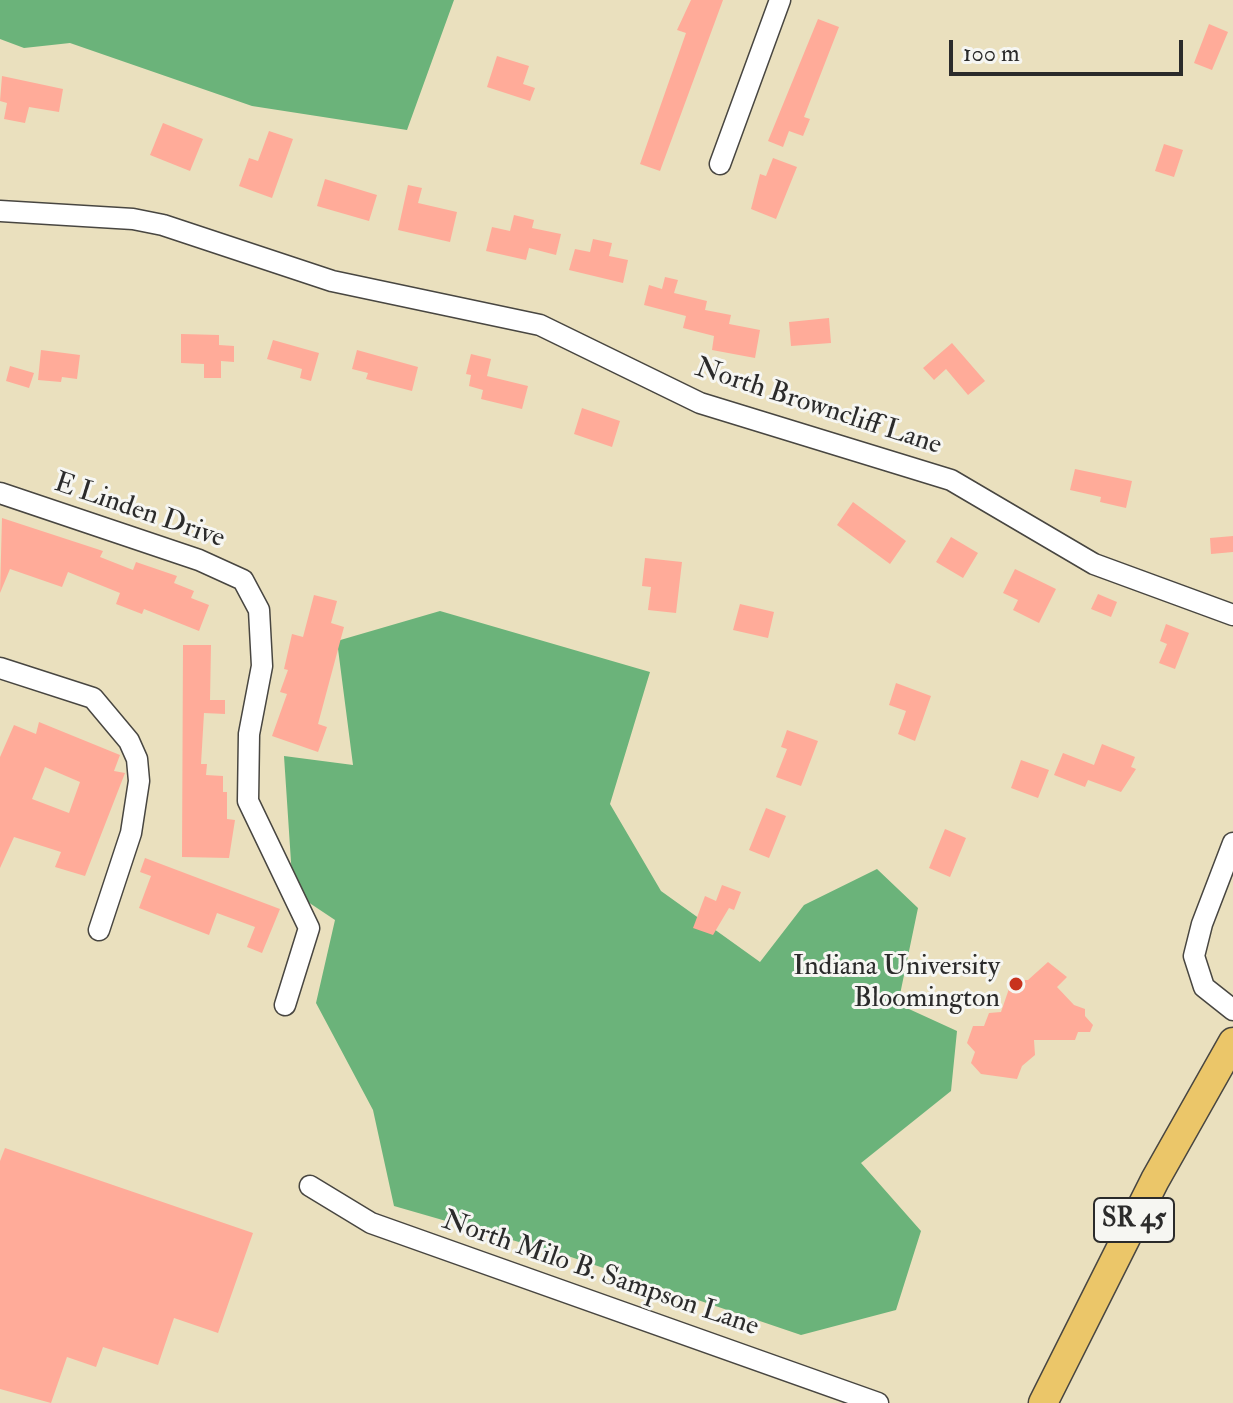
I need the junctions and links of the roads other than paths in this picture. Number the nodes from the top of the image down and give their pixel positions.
1 (780, 0) edge
2 (720, 164) dead end
3 (0, 211) edge
4 (0, 493) edge
5 (1233, 615) edge
6 (0, 668) edge
7 (1233, 843) edge
8 (99, 930) dead end
9 (285, 1005) dead end
10 (1233, 1010) edge
11 (1233, 1042) edge
12 (310, 1186) dead end
13 (878, 1403) edge
14 (1043, 1403) edge

1 - 2 street
3 - 5 street, North Browncliff Lane
4 - 9 street, E Linden Drive
6 - 8 street
7 - 10 street
11 - 14 highway, SR 45
12 - 13 street, North Milo B. Sampson Lane

